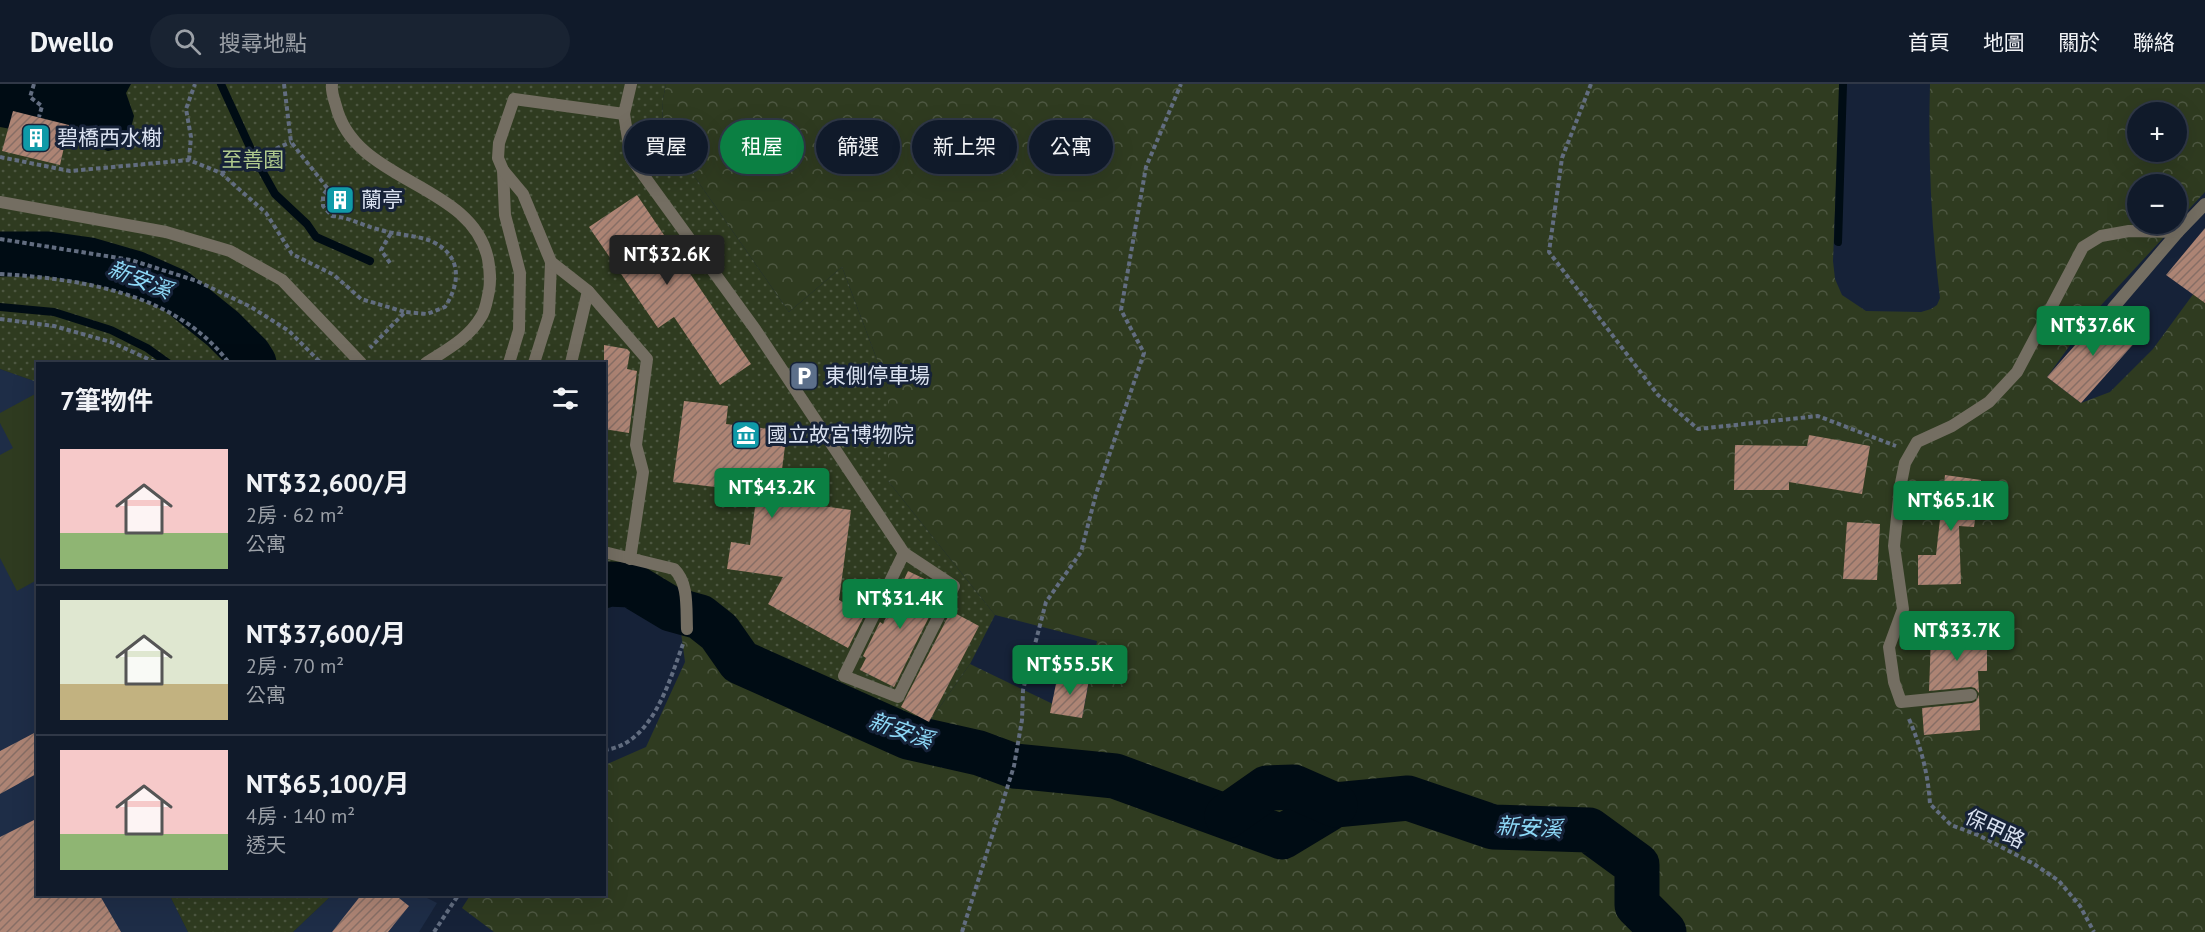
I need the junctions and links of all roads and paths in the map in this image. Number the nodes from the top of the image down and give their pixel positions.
1 (34, 84) edge
2 (195, 84) edge
3 (284, 84) edge
4 (332, 84) edge
5 (631, 84) edge
6 (1181, 84) edge
7 (1591, 84) edge
8 (624, 114) junction
9 (39, 117) dead end
10 (291, 142) junction
11 (0, 157) edge
12 (189, 160) junction
13 (503, 170) junction
14 (221, 173) junction
15 (0, 202) edge
16 (2205, 204) edge
17 (2187, 223) edge
18 (2127, 231) edge
19 (391, 233) junction
20 (2176, 234) edge
21 (0, 239) edge
22 (551, 262) junction
23 (390, 263) dead end
24 (0, 274) edge
25 (588, 291) junction
26 (2113, 308) dead end
27 (405, 312) junction
28 (0, 319) edge
29 (362, 359) edge
30 (155, 362) edge
31 (228, 362) edge
32 (320, 362) edge
33 (428, 362) edge
34 (509, 362) edge
35 (534, 362) edge
36 (572, 362) edge
37 (1910, 451) junction
38 (606, 553) edge
39 (904, 553) junction
40 (630, 559) junction
41 (687, 629) joint
42 (1971, 695) dead end
43 (1901, 702) junction
44 (606, 750) edge
45 (458, 896) edge
46 (434, 932) edge
47 (962, 932) edge
48 (2094, 932) edge

1 - 9 path
2 - 12 path
3 - 10 path
4 - 33 lane
5 - 8 lane
6 - 47 path
7 - 37 path
8 - 13 lane
8 - 39 lane
10 - 14 path
10 - 19 path
11 - 12 path
12 - 14 path
13 - 22 lane
13 - 34 lane
14 - 27 path
15 - 29 lane
16 - 17 lane
18 - 37 lane
19 - 23 path
19 - 27 path
20 - 26 lane
21 - 32 path
22 - 25 lane
22 - 35 lane
24 - 31 path
25 - 36 lane
25 - 40 lane
27 - 29 path
28 - 30 path
37 - 43 lane
38 - 40 lane
39 - 39 lane
40 - 41 lane
41 - 44 path
42 - 43 lane
43 - 48 path, 保甲路
45 - 46 path

